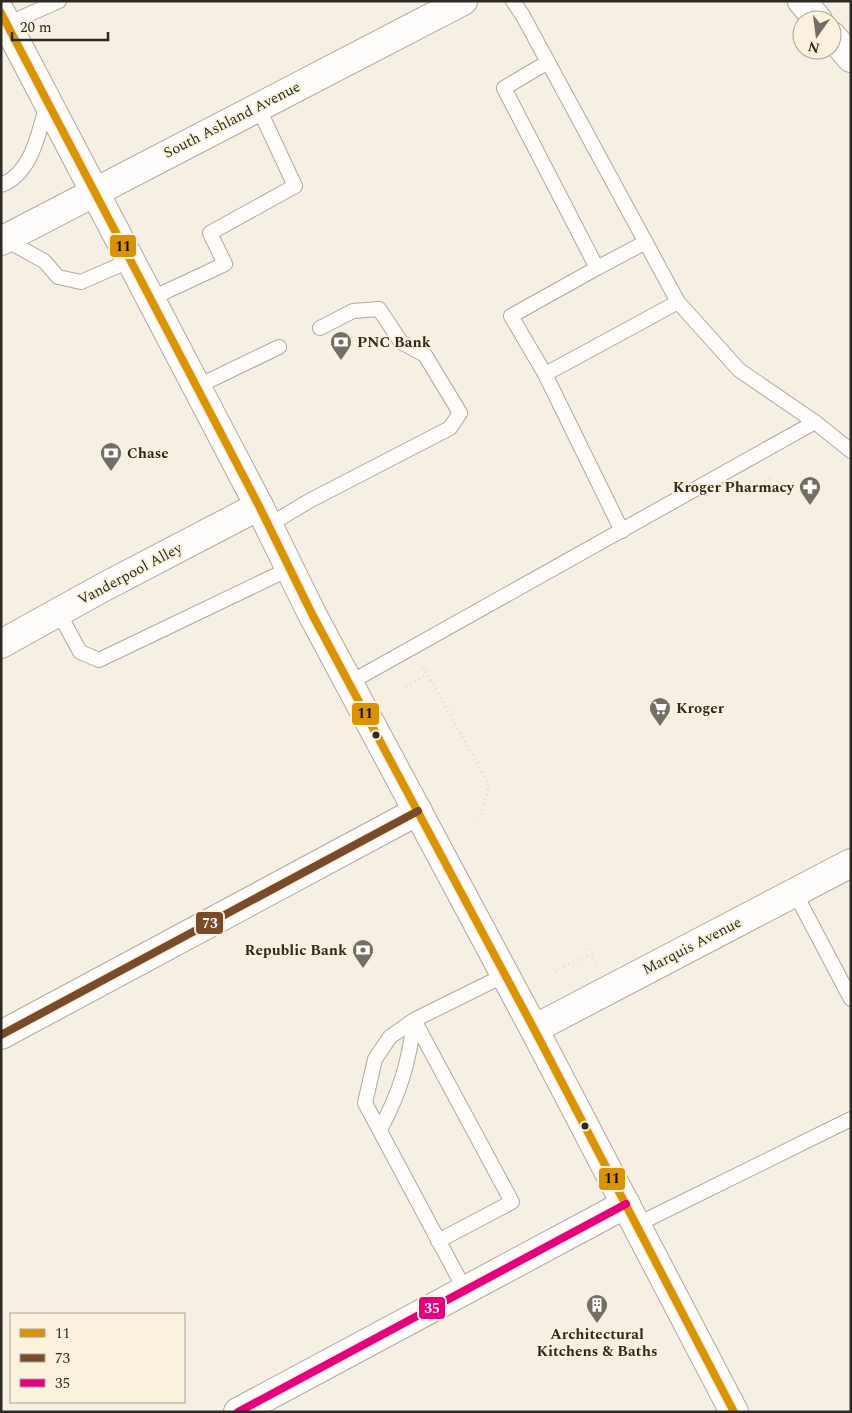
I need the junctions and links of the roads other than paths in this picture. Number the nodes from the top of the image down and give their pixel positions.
1 (59, 1) edge
2 (464, 1) edge
3 (513, 1) edge
4 (4, 19) edge
5 (842, 48) edge
6 (851, 58) edge
7 (548, 62) junction
8 (47, 103) junction
9 (258, 107) junction
10 (1, 185) edge
11 (93, 192) junction
12 (2, 240) edge
13 (646, 242) junction
14 (130, 261) junction
15 (597, 268) junction
16 (150, 299) junction
17 (678, 302) junction
18 (320, 328) dead end
19 (279, 347) dead end
20 (545, 374) junction
21 (196, 387) junction
22 (815, 422) junction
23 (851, 451) edge
24 (264, 516) junction
25 (622, 531) junction
26 (291, 568) junction
27 (59, 613) junction
28 (1, 644) edge
29 (349, 683) junction
30 (418, 811) junction
31 (851, 863) edge
32 (795, 893) junction
33 (505, 975) junction
34 (851, 999) edge
35 (414, 1020) junction
36 (534, 1029) junction
37 (1, 1035) edge
38 (851, 1119) edge
39 (380, 1130) junction
40 (631, 1214) junction
41 (438, 1241) junction
42 (465, 1290) junction
43 (238, 1412) edge
44 (734, 1412) edge

1 - 4 lane
2 - 9 street, South Ashland Avenue
3 - 7 lane
4 - 8 street
5 - 6 street
7 - 13 lane
7 - 15 lane
8 - 10 lane
8 - 11 street
9 - 11 street, South Ashland Avenue
9 - 16 lane
11 - 12 street, South Ashland Avenue
11 - 14 street
12 - 14 lane
13 - 15 lane
13 - 17 lane
14 - 16 street
15 - 20 lane
16 - 21 street
17 - 20 lane
17 - 22 lane
18 - 24 lane
19 - 21 lane
20 - 25 lane
21 - 24 street
22 - 23 lane
22 - 25 lane
24 - 26 street
24 - 27 street, Vanderpool Alley
25 - 29 lane
26 - 27 lane
26 - 29 street
27 - 28 street, Vanderpool Alley
29 - 30 street
30 - 33 street
30 - 37 street
31 - 32 street, Marquis Avenue
32 - 34 lane
32 - 36 street, Marquis Avenue
33 - 35 lane
33 - 36 street
35 - 39 lane
35 - 39 lane
35 - 41 lane
36 - 40 street
38 - 40 lane
39 - 41 lane
40 - 42 street
40 - 44 street
41 - 42 lane
42 - 43 street

